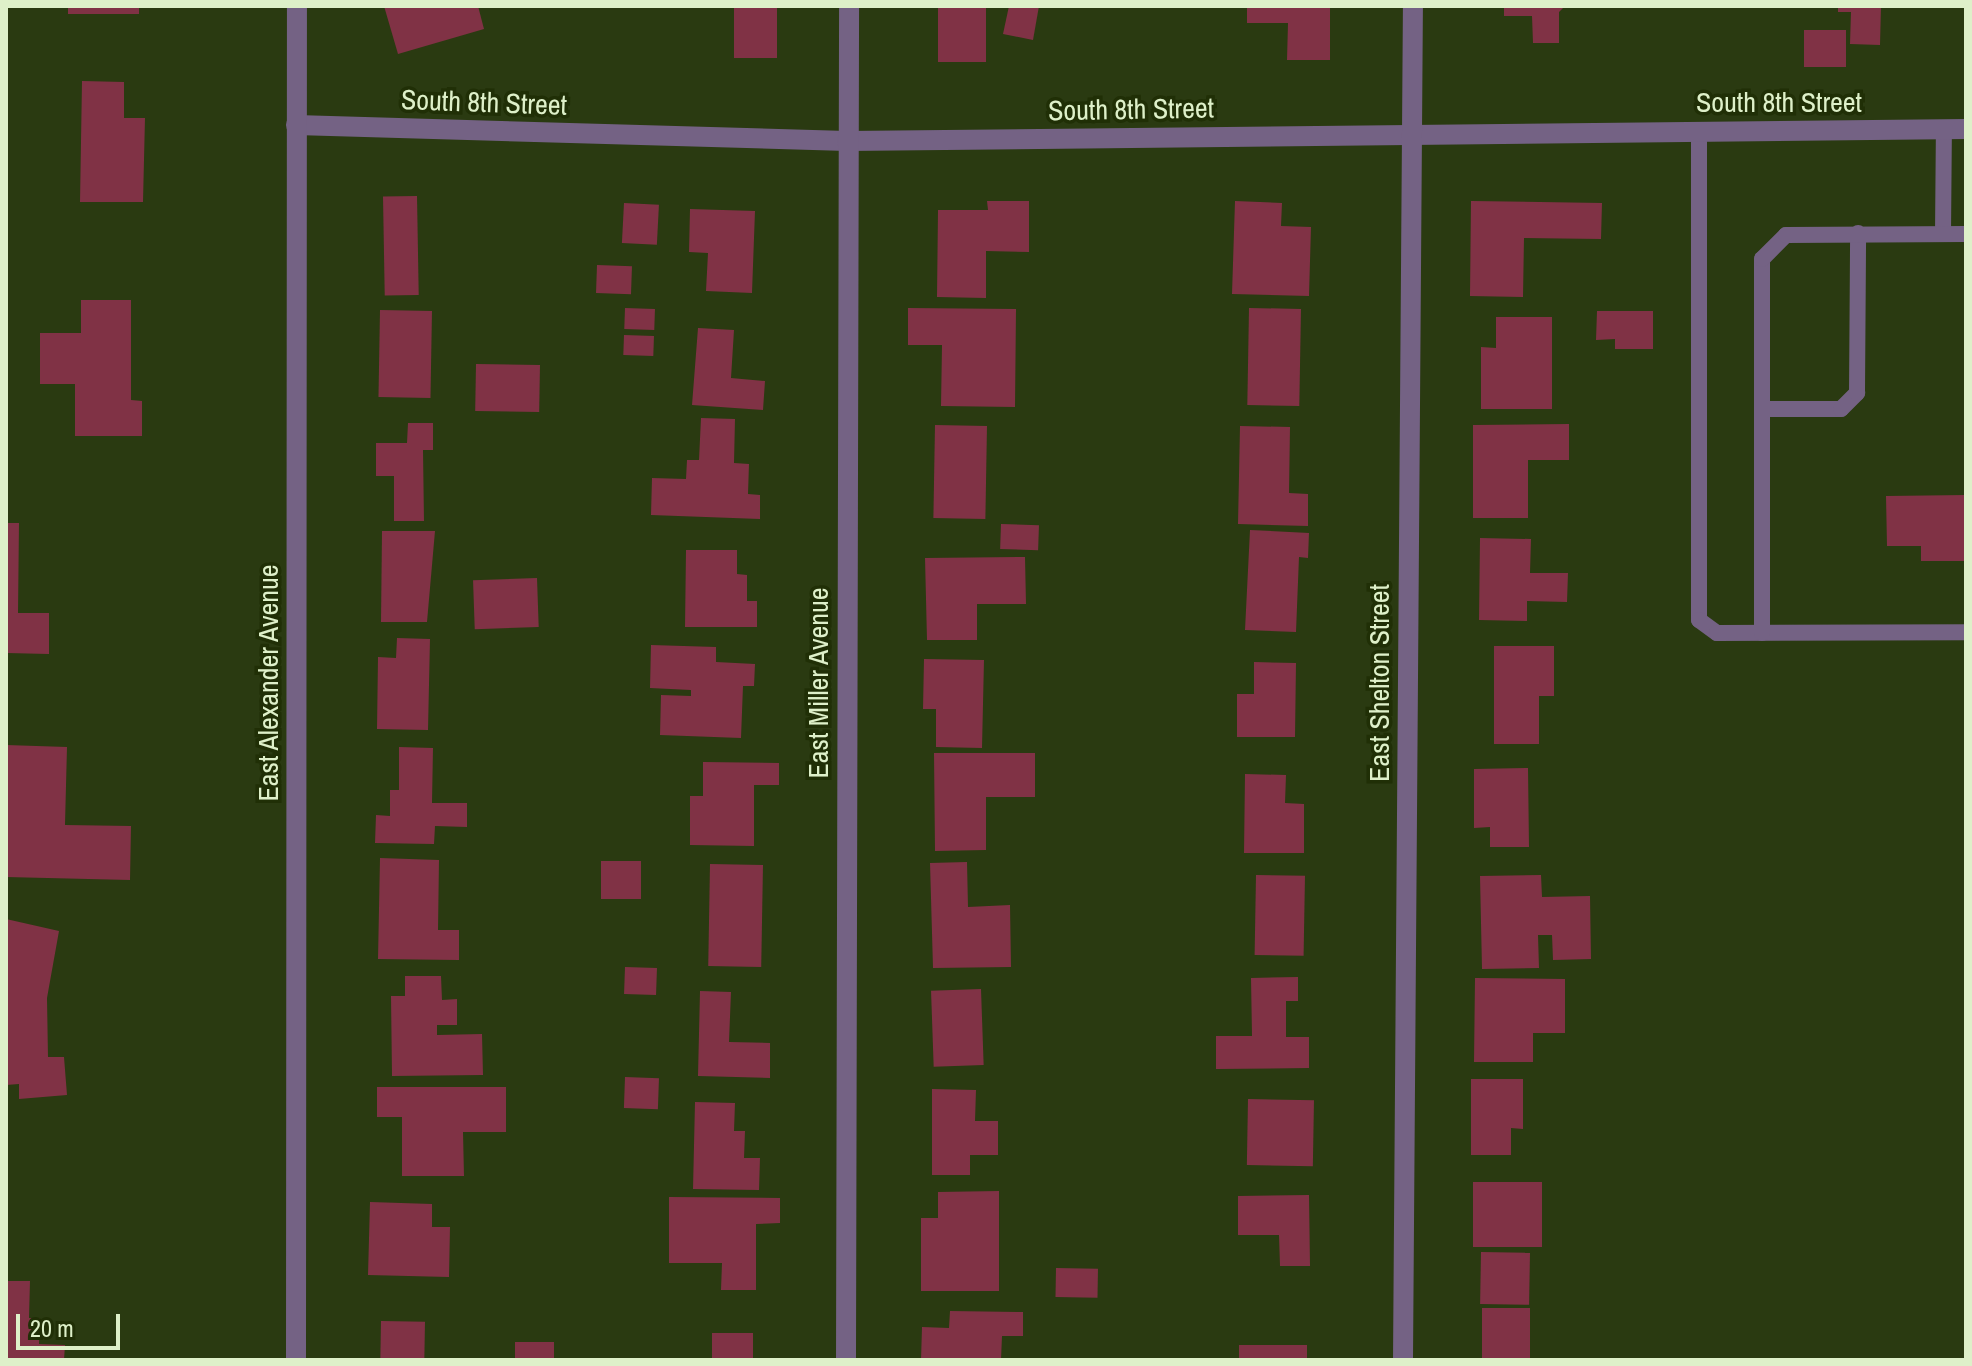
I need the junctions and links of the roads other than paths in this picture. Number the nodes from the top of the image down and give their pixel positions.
1 (297, 6) edge
2 (849, 6) edge
3 (1413, 6) edge
4 (296, 125) junction
5 (1944, 129) junction
6 (1966, 129) edge
7 (1699, 131) junction
8 (1410, 133) junction
9 (847, 141) junction
10 (1858, 233) junction
11 (1943, 234) junction
12 (1966, 234) edge
13 (1762, 409) junction
14 (1966, 632) edge
15 (1762, 633) junction
16 (296, 1360) edge
17 (846, 1360) edge
18 (1403, 1360) edge

1 - 4 street, East Alexander Avenue
2 - 9 street, East Miller Avenue
3 - 8 street, East Shelton Street
4 - 9 street, South 8th Street
4 - 16 street, East Alexander Avenue
5 - 6 street, South 8th Street
5 - 7 street, South 8th Street
5 - 11 lane
7 - 8 street, South 8th Street
7 - 15 lane
8 - 9 street, South 8th Street
8 - 18 street, East Shelton Street
9 - 17 street, East Miller Avenue
10 - 11 lane
10 - 13 lane
10 - 13 lane
11 - 12 lane
13 - 15 lane
14 - 15 lane

